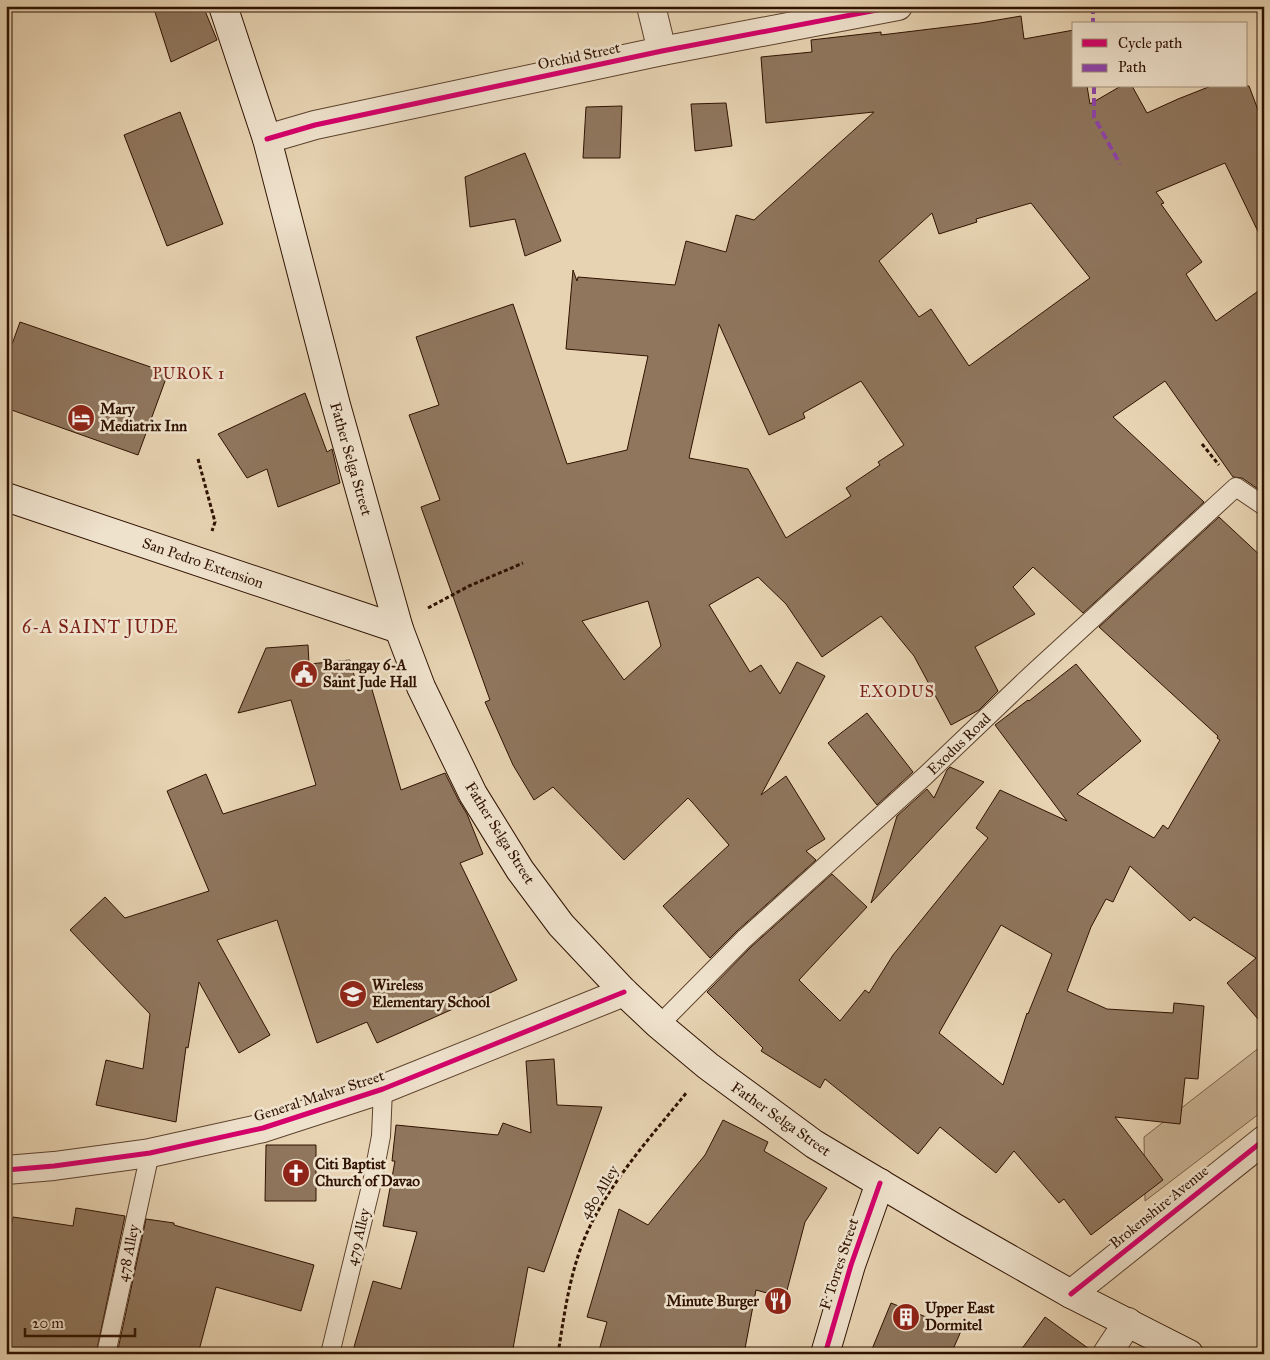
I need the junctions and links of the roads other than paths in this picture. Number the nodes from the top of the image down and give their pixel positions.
1 (223, 6) edge
2 (652, 6) edge
3 (881, 8) edge
4 (662, 51) junction
5 (267, 139) junction
6 (6, 497) edge
7 (1264, 506) edge
8 (399, 629) junction
9 (624, 992) junction
10 (659, 1025) junction
11 (383, 1089) junction
12 (1264, 1140) edge
13 (150, 1153) junction
14 (6, 1170) edge
15 (880, 1183) junction
16 (1071, 1294) junction
17 (1128, 1322) junction
18 (106, 1354) edge
19 (330, 1354) edge
20 (825, 1354) edge
21 (1107, 1354) edge
22 (1189, 1354) edge

1 - 5 main road, Father Selga Street
2 - 4 main road
3 - 4 main road, Orchid Street
4 - 5 main road, Orchid Street
5 - 8 main road, Father Selga Street
6 - 8 main road, San Pedro Extension
7 - 10 lane, Exodus Road
8 - 9 main road, Father Selga Street
9 - 10 main road, Father Selga Street
9 - 11 main road, General Malvar Street
10 - 15 main road, Father Selga Street
11 - 13 main road, General Malvar Street
11 - 19 lane, 479 Alley
12 - 16 main road, Brokenshire Avenue
13 - 14 main road, General Malvar Street
13 - 18 lane, 478 Alley
15 - 16 main road, Father Selga Street
15 - 20 main road, F. Torres Street
16 - 17 main road, Father Selga Street
17 - 21 main road
17 - 22 main road, Father Selga Street

